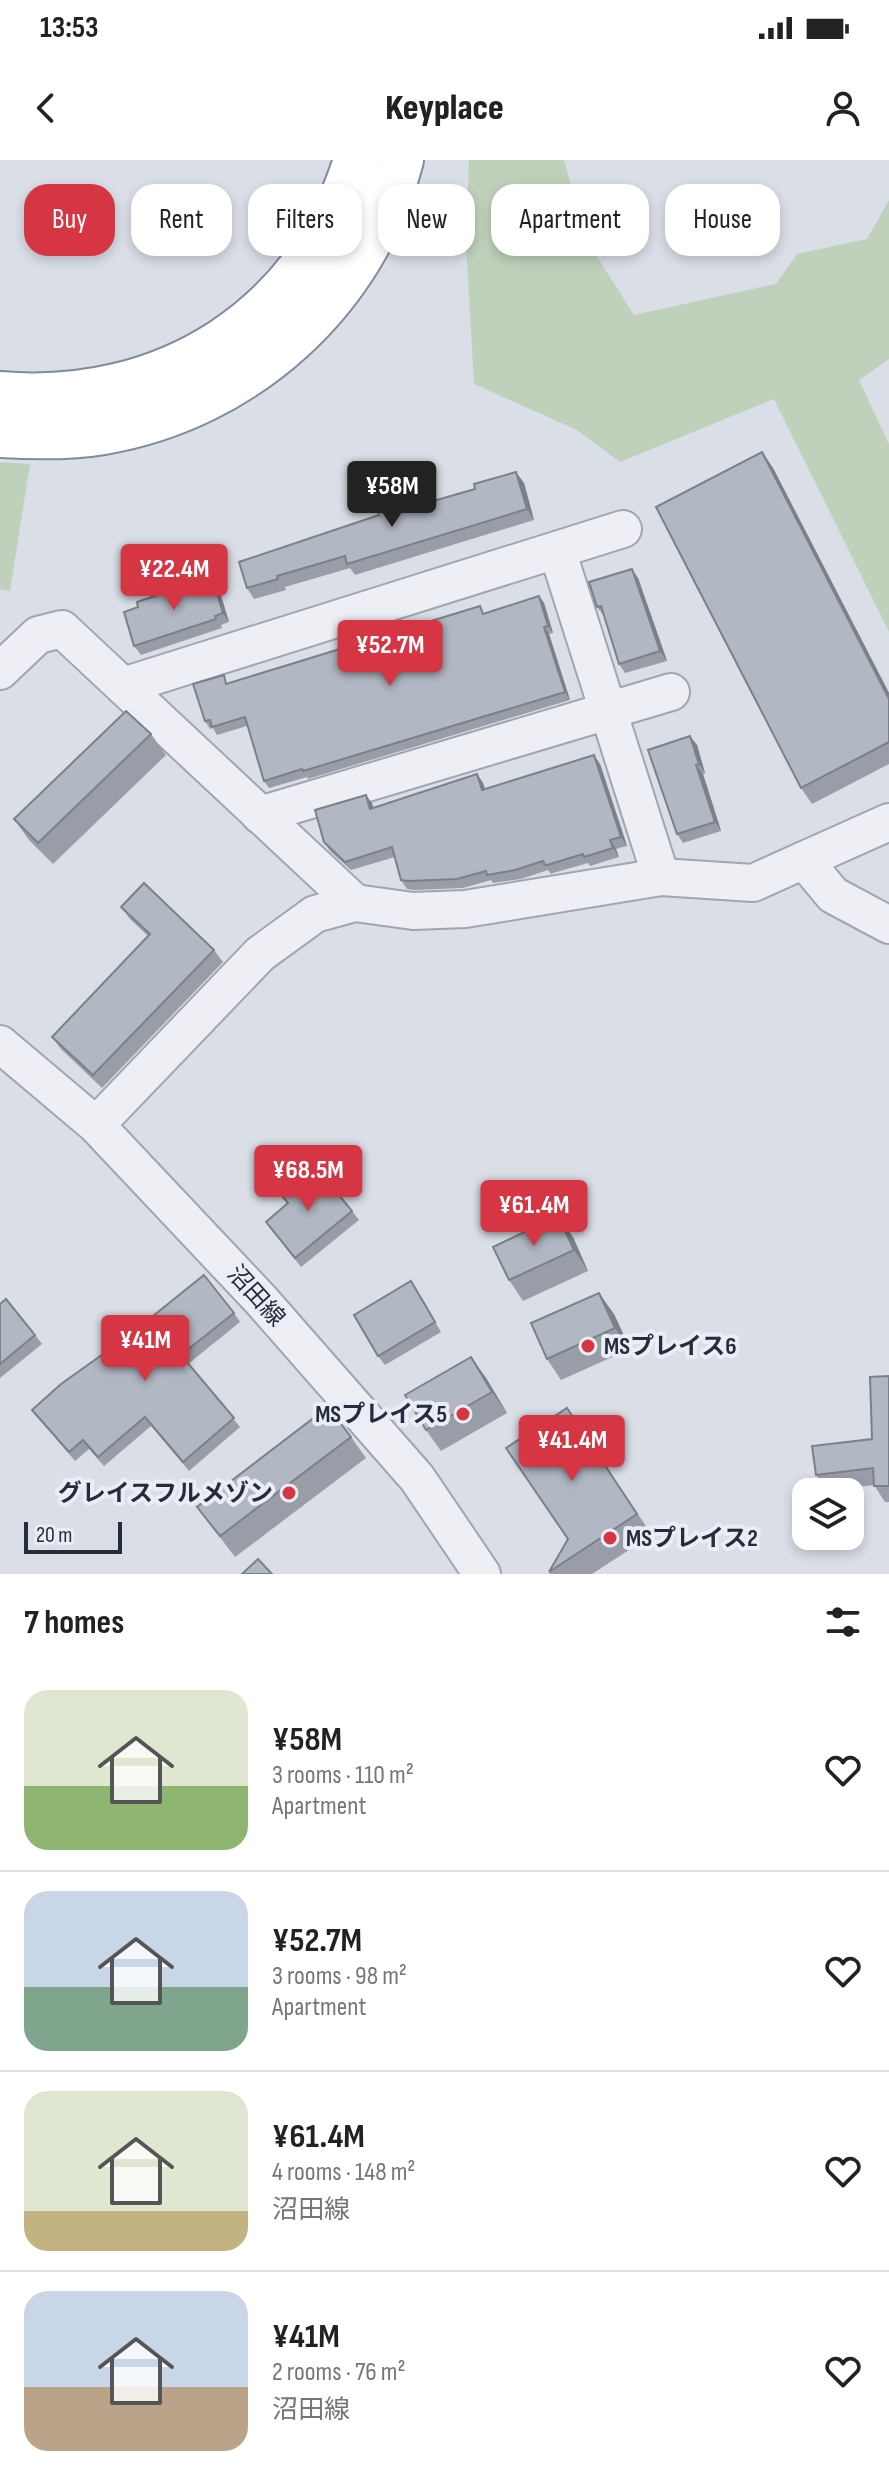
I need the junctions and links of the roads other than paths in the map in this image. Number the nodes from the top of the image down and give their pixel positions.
1 (356, 160) edge
2 (401, 160) edge
3 (0, 394) edge
4 (0, 435) edge
5 (623, 529) dead end
6 (557, 550) junction
7 (0, 671) edge
8 (123, 686) junction
9 (671, 692) dead end
10 (608, 711) junction
11 (260, 815) junction
12 (889, 822) edge
13 (804, 860) junction
14 (661, 877) junction
15 (355, 903) junction
16 (889, 925) edge
17 (0, 1044) edge
18 (96, 1125) junction
19 (482, 1574) edge

1 - 3 highway
2 - 4 highway
5 - 6 street
6 - 8 street
6 - 10 street
7 - 8 street
8 - 11 street
9 - 10 street
10 - 11 street
10 - 14 street
11 - 15 street
12 - 13 street
13 - 14 street
13 - 16 street
14 - 15 street
15 - 18 street
17 - 18 street, 沼田線
18 - 19 street, 沼田線

